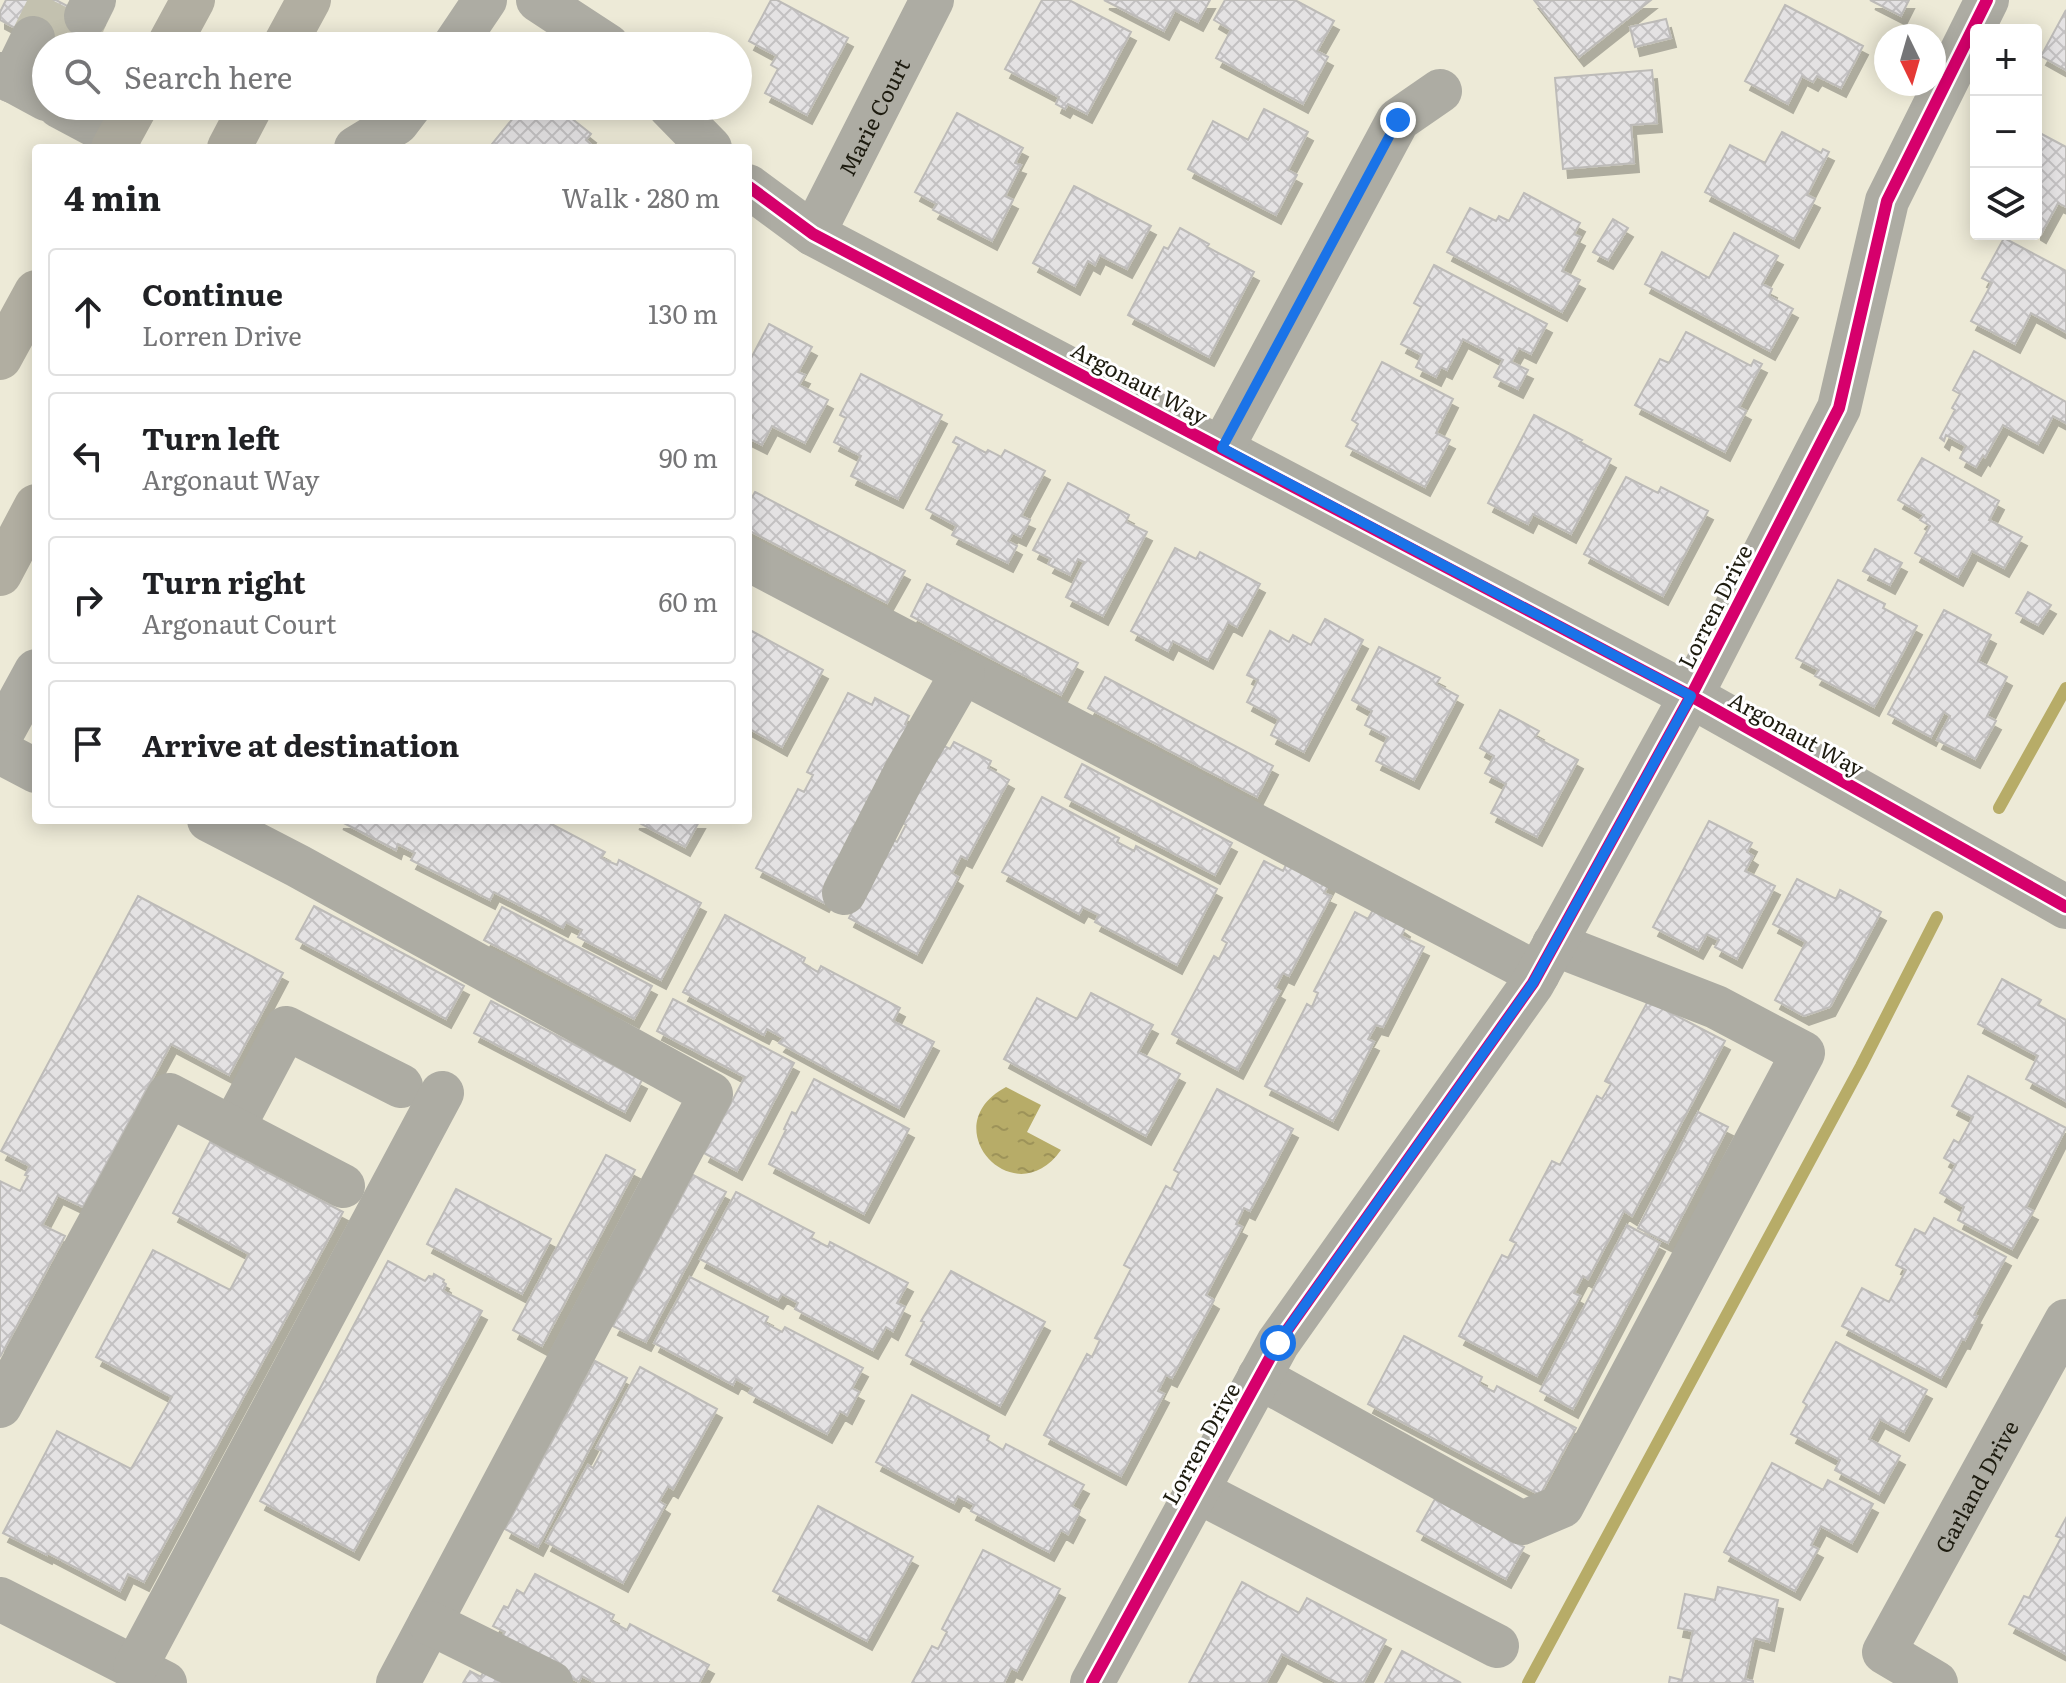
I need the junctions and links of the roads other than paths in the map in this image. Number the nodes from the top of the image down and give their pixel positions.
1 (309, 0) edge
2 (485, 0) edge
3 (538, 0) edge
4 (932, 0) edge
5 (1987, 0) edge
6 (292, 32) edge
7 (463, 32) edge
8 (587, 32) edge
9 (32, 41) tunnel mouth
10 (19, 85) edge
11 (1440, 91) dead end
12 (95, 120) edge
13 (244, 120) edge
14 (399, 120) edge
15 (683, 120) edge
16 (123, 131) edge
17 (231, 144) edge
18 (363, 144) edge
19 (706, 144) edge
20 (752, 189) edge
21 (813, 234) junction
22 (32, 299) edge
23 (1, 353) edge
24 (1222, 448) junction
25 (32, 514) edge
26 (752, 561) edge
27 (0, 574) edge
28 (963, 672) junction
29 (32, 678) edge
30 (1691, 696) junction
31 (0, 737) edge
32 (0, 752) edge
33 (32, 769) edge
34 (217, 824) edge
35 (844, 893) dead end
36 (2066, 907) edge
37 (1546, 959) junction
38 (233, 1128) junction
39 (343, 1186) dead end
40 (2066, 1321) edge
41 (1259, 1377) junction
42 (0, 1406) edge
43 (1197, 1491) junction
44 (0, 1599) edge
45 (430, 1623) junction
46 (1497, 1646) dead end
47 (127, 1672) edge
48 (398, 1683) edge
49 (551, 1683) edge
50 (1092, 1683) edge
51 (1936, 1683) edge

1 - 6 main road
2 - 7 street
3 - 8 street
4 - 21 street, Marie Court
5 - 30 street, Lorren Drive
9 - 10 street
11 - 24 street
12 - 16 street
13 - 17 main road
14 - 18 street
15 - 19 street
20 - 21 street, Argonaut Way
21 - 24 street, Argonaut Way
22 - 23 main road
24 - 30 street, Argonaut Way
25 - 27 main road
26 - 28 street
28 - 35 street
28 - 37 street
29 - 31 street
30 - 36 street, Argonaut Way
30 - 37 street, Lorren Drive
32 - 33 street
34 - 45 street
37 - 41 street, Lorren Drive
37 - 41 street
38 - 39 street
38 - 42 street
38 - 47 street
40 - 51 street, Garland Drive
41 - 43 street, Lorren Drive
43 - 46 street
43 - 50 street, Lorren Drive
44 - 47 street
45 - 48 street
45 - 49 street

